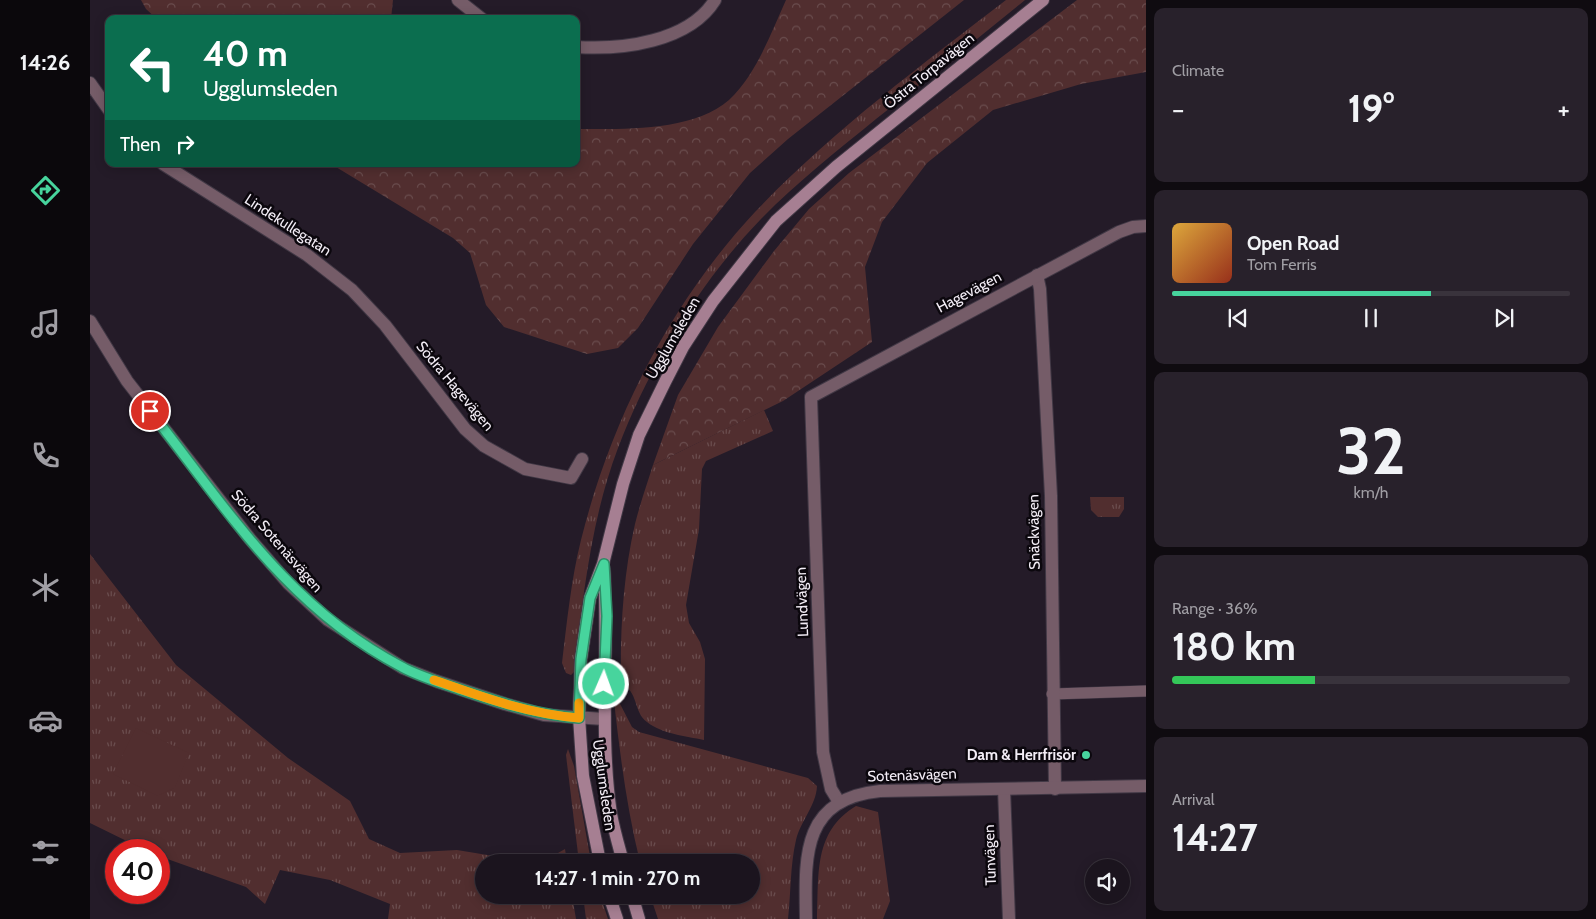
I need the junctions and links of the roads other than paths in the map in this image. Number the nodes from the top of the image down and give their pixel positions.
1 (458, 0) edge
2 (716, 0) edge
3 (1043, 0) edge
4 (477, 15) edge
5 (580, 47) edge
6 (90, 83) edge
7 (105, 104) edge
8 (168, 167) edge
9 (836, 167) joint
10 (1146, 226) edge
11 (1037, 275) junction
12 (385, 325) joint
13 (91, 327) edge
14 (811, 397) joint
15 (582, 459) dead end
16 (604, 564) junction
17 (1146, 691) edge
18 (1052, 694) junction
19 (579, 718) junction
20 (604, 719) junction
21 (1146, 786) edge
22 (1004, 789) junction
23 (1054, 789) junction
24 (839, 802) junction
25 (598, 854) edge
26 (621, 854) edge
27 (612, 904) edge
28 (635, 904) edge
29 (618, 919) edge
30 (639, 919) edge
31 (806, 919) edge
32 (1009, 919) edge

1 - 4 street
2 - 5 street
3 - 9 street, Östra Torpavägen
6 - 7 street
8 - 12 street, Lindekullegatan
9 - 16 street, Ugglumsleden
10 - 11 street, Hagevägen
11 - 14 street, Hagevägen
11 - 18 street, Snäckvägen
12 - 15 street, Södra Hagevägen
13 - 19 street, Södra Sotenäsvägen
14 - 24 street, Lundvägen
16 - 19 street, Ugglumsleden
16 - 20 street, Ugglumsleden
17 - 18 lane
18 - 23 street, Snäckvägen
19 - 20 street, Södra Sotenäsvägen
19 - 25 street, Ugglumsleden
20 - 26 street, Ugglumsleden
21 - 23 street, Sotenäsvägen
22 - 23 street, Sotenäsvägen
22 - 24 street, Sotenäsvägen
22 - 32 street, Tunvägen
24 - 31 street, Sotenäsvägen
27 - 29 street
28 - 30 street

